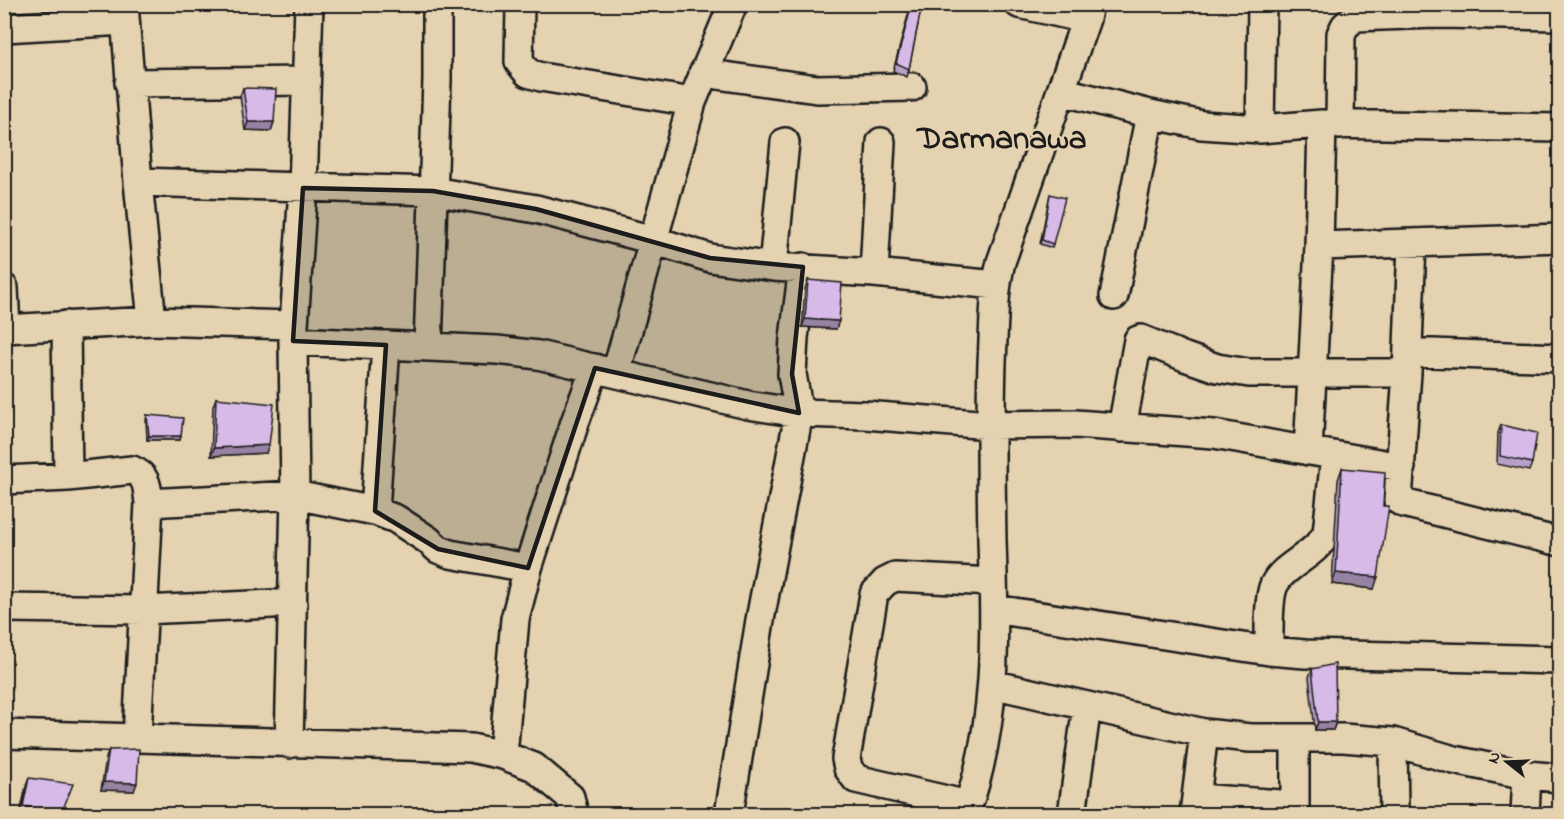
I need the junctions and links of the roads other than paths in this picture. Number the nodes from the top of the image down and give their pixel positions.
1 (309, 4) edge
2 (437, 4) edge
3 (520, 4) edge
4 (733, 4) edge
5 (1019, 4) edge
6 (1257, 5) edge
7 (1436, 9) edge
8 (1383, 10) edge
9 (1087, 12) edge
10 (125, 13) edge
11 (1560, 16) edge
12 (4, 28) edge
13 (703, 73) junction
14 (306, 81) junction
15 (129, 83) junction
16 (912, 87) dead end
17 (1060, 91) junction
18 (692, 102) junction
19 (1150, 114) junction
20 (1331, 124) junction
21 (1560, 128) edge
22 (1260, 129) junction
23 (785, 142) dead end
24 (881, 142) dead end
25 (138, 182) junction
26 (303, 188) junction
27 (433, 191) junction
28 (1560, 238) edge
29 (652, 240) junction
30 (1412, 243) junction
31 (1319, 246) junction
32 (772, 267) junction
33 (803, 267) junction
34 (874, 273) junction
35 (996, 285) junction
36 (4, 288) edge
37 (1114, 296) dead end
38 (152, 321) junction
39 (66, 325) junction
40 (5, 328) edge
41 (294, 333) junction
42 (386, 345) junction
43 (428, 347) junction
44 (1560, 358) edge
45 (1408, 363) junction
46 (606, 371) junction
47 (1311, 374) junction
48 (799, 413) junction
49 (990, 425) junction
50 (1122, 428) junction
51 (1308, 451) junction
52 (1335, 456) junction
53 (1401, 467) junction
54 (68, 477) junction
55 (4, 480) edge
56 (295, 495) junction
57 (149, 503) junction
58 (375, 511) junction
59 (1560, 542) edge
60 (528, 568) junction
61 (993, 582) junction
62 (293, 603) junction
63 (4, 608) edge
64 (994, 609) junction
65 (143, 610) junction
66 (1269, 651) junction
67 (1560, 660) edge
68 (992, 684) junction
69 (1087, 706) junction
70 (1204, 733) junction
71 (136, 737) junction
72 (1295, 738) junction
73 (6, 742) edge
74 (1393, 742) junction
75 (289, 744) junction
76 (503, 754) junction
77 (1527, 775) junction
78 (1560, 778) edge
79 (1195, 806) edge
80 (966, 810) edge
81 (1295, 810) edge
82 (574, 814) edge
83 (729, 814) edge
84 (1072, 814) edge
85 (1394, 814) edge
86 (1524, 814) edge

1 - 14 street
2 - 27 street
3 - 18 street
4 - 13 street
5 - 9 street
6 - 22 street
7 - 8 street
7 - 11 street
8 - 20 street
9 - 17 street
10 - 12 street
10 - 15 street
13 - 16 street
13 - 18 street
14 - 15 street
14 - 26 street
15 - 25 street
17 - 19 street
17 - 35 street
18 - 29 street
19 - 22 street
19 - 37 street
20 - 21 street
20 - 22 street
20 - 31 street
23 - 32 street
24 - 34 street
25 - 26 street
25 - 38 street
26 - 27 street
26 - 41 street
27 - 29 street
27 - 43 street
28 - 30 street
29 - 32 street
29 - 46 street
30 - 31 street
30 - 45 street
31 - 47 street
32 - 33 street
33 - 34 street
33 - 48 street
34 - 35 street
35 - 49 street
36 - 40 street
38 - 39 street
38 - 41 street
39 - 40 street
39 - 54 street
41 - 42 street
41 - 56 street
42 - 43 street
42 - 58 street
43 - 46 street
44 - 45 street
45 - 47 street
45 - 53 street
46 - 48 street
46 - 60 street
47 - 50 street
47 - 51 street
48 - 49 street
48 - 83 street
49 - 50 street
49 - 61 street
50 - 51 street
51 - 52 street
52 - 53 street
52 - 66 street
53 - 59 street
54 - 55 street
54 - 57 street
56 - 57 street
56 - 58 street
56 - 62 street
57 - 65 street
58 - 60 street
60 - 76 street
61 - 64 street
61 - 80 street
62 - 65 street
62 - 75 street
63 - 65 street
64 - 66 street
64 - 68 street
65 - 71 street
66 - 67 street
68 - 69 street
68 - 80 street
69 - 70 street
69 - 84 street
70 - 72 street
70 - 79 street
71 - 73 street
71 - 75 street
72 - 74 street
72 - 81 street
74 - 77 street
74 - 85 street
75 - 76 street
76 - 82 street
77 - 78 street
77 - 86 street
79 - 81 street

